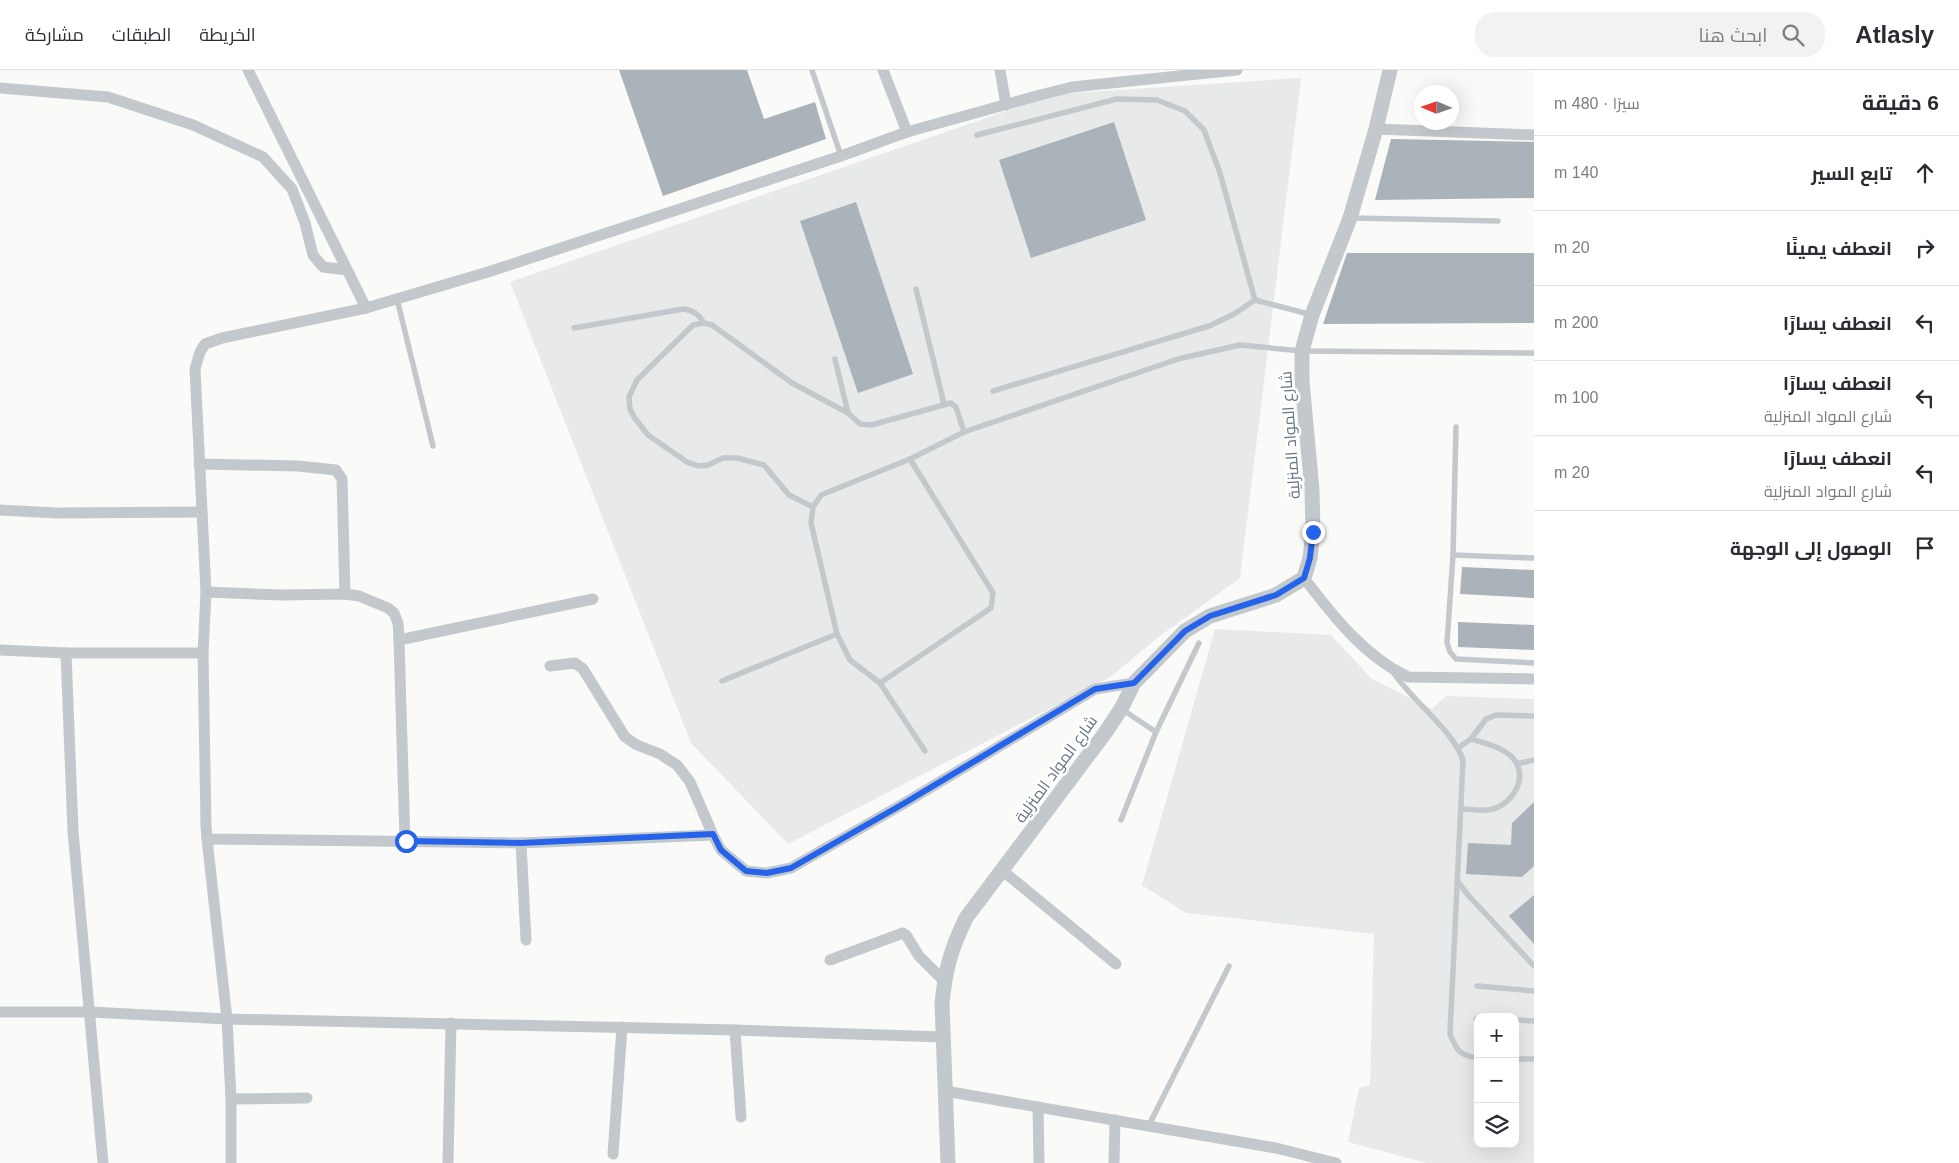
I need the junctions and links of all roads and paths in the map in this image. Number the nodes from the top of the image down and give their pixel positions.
1 (248, 70) edge
2 (812, 70) edge
3 (883, 70) edge
4 (1000, 70) edge
5 (1237, 70) edge
6 (1390, 70) edge
7 (0, 80) edge
8 (0, 88) edge
9 (12, 89) junction
10 (1006, 105) junction
11 (1376, 129) junction
12 (907, 132) junction
13 (976, 135) dead end
14 (1534, 135) edge
15 (841, 156) junction
16 (1350, 218) junction
17 (1498, 221) dead end
18 (347, 270) junction
19 (916, 289) dead end
20 (397, 299) junction
21 (1255, 300) junction
22 (366, 308) junction
23 (1312, 315) junction
24 (704, 322) junction
25 (574, 328) dead end
26 (1302, 351) junction
27 (1534, 353) edge
28 (834, 359) dead end
29 (993, 391) dead end
30 (944, 404) junction
31 (848, 413) junction
32 (1456, 428) dead end
33 (964, 432) junction
34 (433, 446) dead end
35 (910, 459) junction
36 (199, 464) junction
37 (812, 507) junction
38 (0, 510) edge
39 (201, 512) junction
40 (1452, 555) junction
41 (1534, 558) edge
42 (1304, 578) junction
43 (206, 592) junction
44 (345, 594) junction
45 (593, 599) dead end
46 (837, 634) junction
47 (400, 640) junction
48 (1199, 643) dead end
49 (0, 650) edge
50 (66, 653) junction
51 (203, 653) junction
52 (1534, 663) edge
53 (550, 666) dead end
54 (1391, 670) junction
55 (1534, 679) edge
56 (722, 681) dead end
57 (880, 683) junction
58 (1134, 683) junction
59 (1121, 709) junction
60 (1534, 716) edge
61 (1156, 732) junction
62 (1470, 739) junction
63 (1458, 748) junction
64 (925, 751) dead end
65 (1534, 760) edge
66 (1517, 764) junction
67 (1462, 809) junction
68 (1121, 820) dead end
69 (713, 834) junction
70 (207, 839) junction
71 (406, 841) junction
72 (521, 843) junction
73 (1003, 871) junction
74 (1458, 882) junction
75 (526, 940) dead end
76 (830, 960) dead end
77 (1116, 964) dead end
78 (1229, 966) dead end
79 (1534, 966) edge
80 (944, 981) junction
81 (1477, 986) dead end
82 (1534, 991) edge
83 (0, 1012) edge
84 (90, 1012) junction
85 (227, 1019) junction
86 (1519, 1020) edge
87 (1534, 1021) edge
88 (451, 1023) junction
89 (622, 1027) junction
90 (735, 1030) junction
91 (943, 1037) junction
92 (1474, 1057) edge
93 (1519, 1059) edge
94 (1534, 1059) edge
95 (945, 1091) junction
96 (307, 1098) dead end
97 (231, 1099) junction
98 (1038, 1107) junction
99 (741, 1117) dead end
100 (1115, 1120) junction
101 (1148, 1127) junction
102 (613, 1154) dead end
103 (1304, 1160) edge
104 (103, 1163) edge
105 (232, 1163) edge
106 (448, 1163) edge
107 (948, 1163) edge
108 (1039, 1163) edge
109 (1114, 1163) edge
110 (1336, 1163) edge

1 - 18 street
2 - 15 lane
3 - 12 street
4 - 10 street
5 - 10 street
6 - 11 street, شارع المواد المنزلية
7 - 9 street
8 - 9 street
9 - 18 street
10 - 12 street
11 - 14 street
11 - 16 street, شارع المواد المنزلية
12 - 15 street
13 - 21 lane
15 - 20 street
16 - 17 lane
16 - 23 street, شارع المواد المنزلية
18 - 22 street
19 - 30 lane
20 - 22 street
20 - 34 lane
21 - 23 lane
21 - 29 lane
22 - 36 street
23 - 26 street, شارع المواد المنزلية
24 - 25 lane
24 - 31 lane
24 - 37 lane
26 - 27 lane
26 - 33 lane
26 - 42 street, شارع المواد المنزلية
28 - 31 lane
30 - 31 lane
30 - 33 lane
32 - 40 lane
33 - 35 lane
35 - 37 lane
35 - 57 lane
36 - 39 street
36 - 44 street
37 - 46 lane
38 - 39 street
39 - 43 street
40 - 41 lane
40 - 52 lane
42 - 54 street
42 - 58 street, شارع المواد المنزلية
43 - 44 street
43 - 51 street
44 - 47 street
45 - 47 street
46 - 56 lane
46 - 57 lane
47 - 71 street
48 - 61 lane
49 - 50 street
50 - 51 street
50 - 84 street
51 - 70 street
53 - 69 street
54 - 55 street
54 - 63 lane
57 - 64 lane
58 - 59 street, شارع المواد المنزلية
58 - 69 street
59 - 61 lane
59 - 73 street, شارع المواد المنزلية
60 - 62 lane
61 - 68 lane
62 - 63 lane
62 - 66 lane
63 - 67 lane
65 - 66 lane
66 - 67 lane
67 - 74 lane
69 - 72 street
70 - 71 street
70 - 85 street
71 - 72 street
72 - 75 street
73 - 77 street
73 - 80 street, شارع المواد المنزلية
74 - 79 lane
74 - 92 lane
76 - 80 street
78 - 101 lane
80 - 91 street, شارع المواد المنزلية
81 - 82 lane
83 - 84 street
84 - 85 street
84 - 104 street
85 - 88 street
85 - 97 street
86 - 87 lane
88 - 89 street
88 - 106 street
89 - 90 street
89 - 102 street
90 - 91 street
90 - 99 street
91 - 95 street, شارع المواد المنزلية
93 - 94 lane
95 - 98 street
95 - 107 street, شارع المواد المنزلية
96 - 97 street
97 - 105 street
98 - 100 street
98 - 108 street
100 - 101 street
100 - 109 street
101 - 103 street
103 - 110 street

